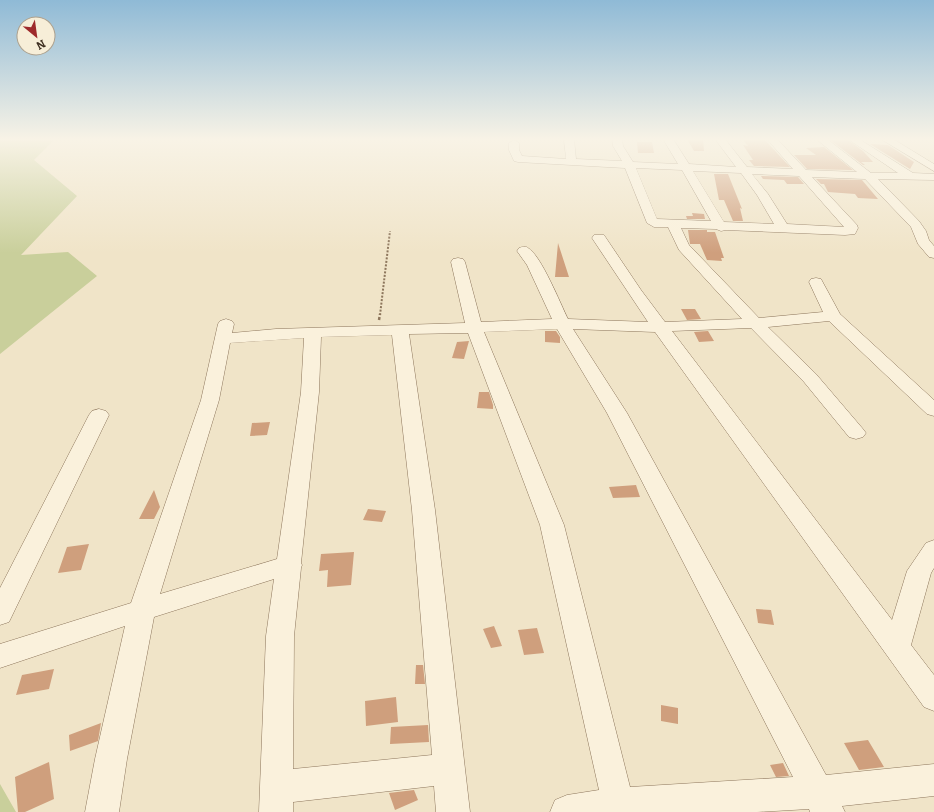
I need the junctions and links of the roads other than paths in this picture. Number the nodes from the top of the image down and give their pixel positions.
1 (633, 177) edge
2 (690, 177) edge
3 (750, 177) edge
4 (807, 177) edge
5 (869, 177) edge
6 (906, 177) edge
7 (911, 177) joint
8 (934, 177) edge
9 (673, 225) junction
10 (720, 227) junction
11 (783, 228) junction
12 (599, 238) dead end
13 (524, 251) dead end
14 (934, 254) edge
15 (458, 262) dead end
16 (816, 282) dead end
17 (833, 316) junction
18 (755, 323) junction
19 (562, 324) junction
20 (661, 327) junction
21 (474, 328) junction
22 (389, 330) junction
23 (313, 333) junction
24 (934, 410) edge
25 (99, 415) dead end
26 (856, 433) dead end
27 (934, 549) edge
28 (290, 565) junction
29 (142, 610) junction
30 (0, 614) edge
31 (897, 648) junction
32 (0, 656) edge
33 (934, 698) edge
34 (449, 769) junction
35 (934, 780) edge
36 (276, 800) edge
37 (823, 802) edge
38 (618, 804) junction
39 (102, 812) edge
40 (453, 812) edge
41 (567, 812) edge

1 - 9 street
2 - 10 street
3 - 11 street
4 - 11 street
5 - 14 street
6 - 7 street
7 - 8 street
9 - 10 street
9 - 18 street
10 - 11 street
12 - 20 street
13 - 19 street
15 - 21 street
16 - 17 street
17 - 18 street
17 - 24 street
18 - 20 street
18 - 26 street
19 - 20 street
19 - 21 street
19 - 37 street
20 - 31 street
21 - 22 street
21 - 38 street
22 - 23 street
22 - 34 street
23 - 28 street
23 - 29 street
25 - 30 street
27 - 31 street
28 - 29 street
28 - 36 street
29 - 32 street
29 - 39 street
31 - 33 street
34 - 36 street
34 - 40 street
35 - 37 street
37 - 38 street
38 - 41 street

